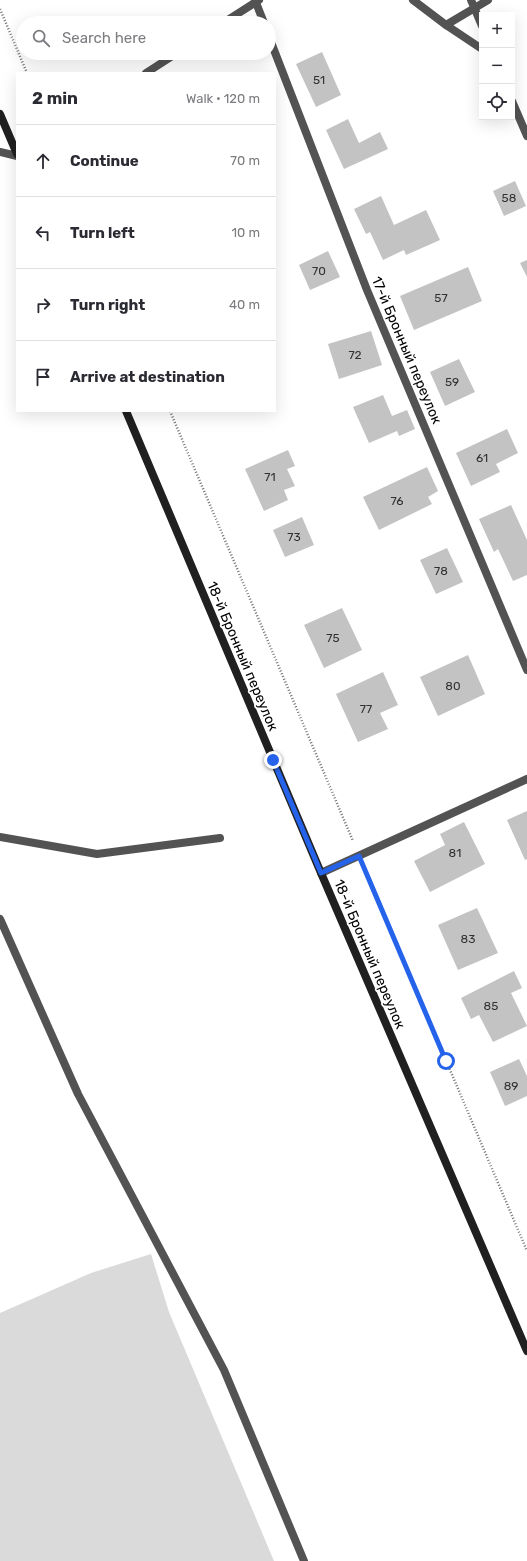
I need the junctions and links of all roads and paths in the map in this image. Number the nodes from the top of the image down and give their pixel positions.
1 (413, 0) edge
2 (470, 0) edge
3 (488, 0) edge
4 (256, 1) edge
5 (475, 8) junction
6 (0, 9) edge
7 (234, 16) edge
8 (261, 16) edge
9 (479, 18) edge
10 (446, 25) junction
11 (16, 47) edge
12 (480, 48) edge
13 (276, 55) edge
14 (22, 60) edge
15 (166, 60) edge
16 (27, 72) edge
17 (148, 72) edge
18 (515, 108) edge
19 (0, 114) edge
20 (527, 136) edge
21 (0, 152) edge
22 (16, 153) edge
23 (16, 155) edge
24 (126, 412) edge
25 (170, 412) edge
26 (527, 670) edge
27 (527, 779) edge
28 (0, 836) edge
29 (220, 838) dead end
30 (359, 856) junction
31 (321, 873) junction
32 (0, 919) edge
33 (527, 1251) edge
34 (527, 1351) edge
35 (304, 1561) edge

1 - 10 street
2 - 5 street
3 - 5 street
4 - 7 street
4 - 8 street
5 - 9 street
5 - 10 street
6 - 11 path
10 - 12 street
13 - 26 street, 17-й Бронный переулок
14 - 16 path
15 - 17 street
18 - 20 street
19 - 22 street
21 - 23 street
24 - 31 street, 18-й Бронный переулок
25 - 30 path
27 - 30 street
28 - 29 street
30 - 31 street
30 - 33 path
31 - 34 street, 18-й Бронный переулок
32 - 35 street

